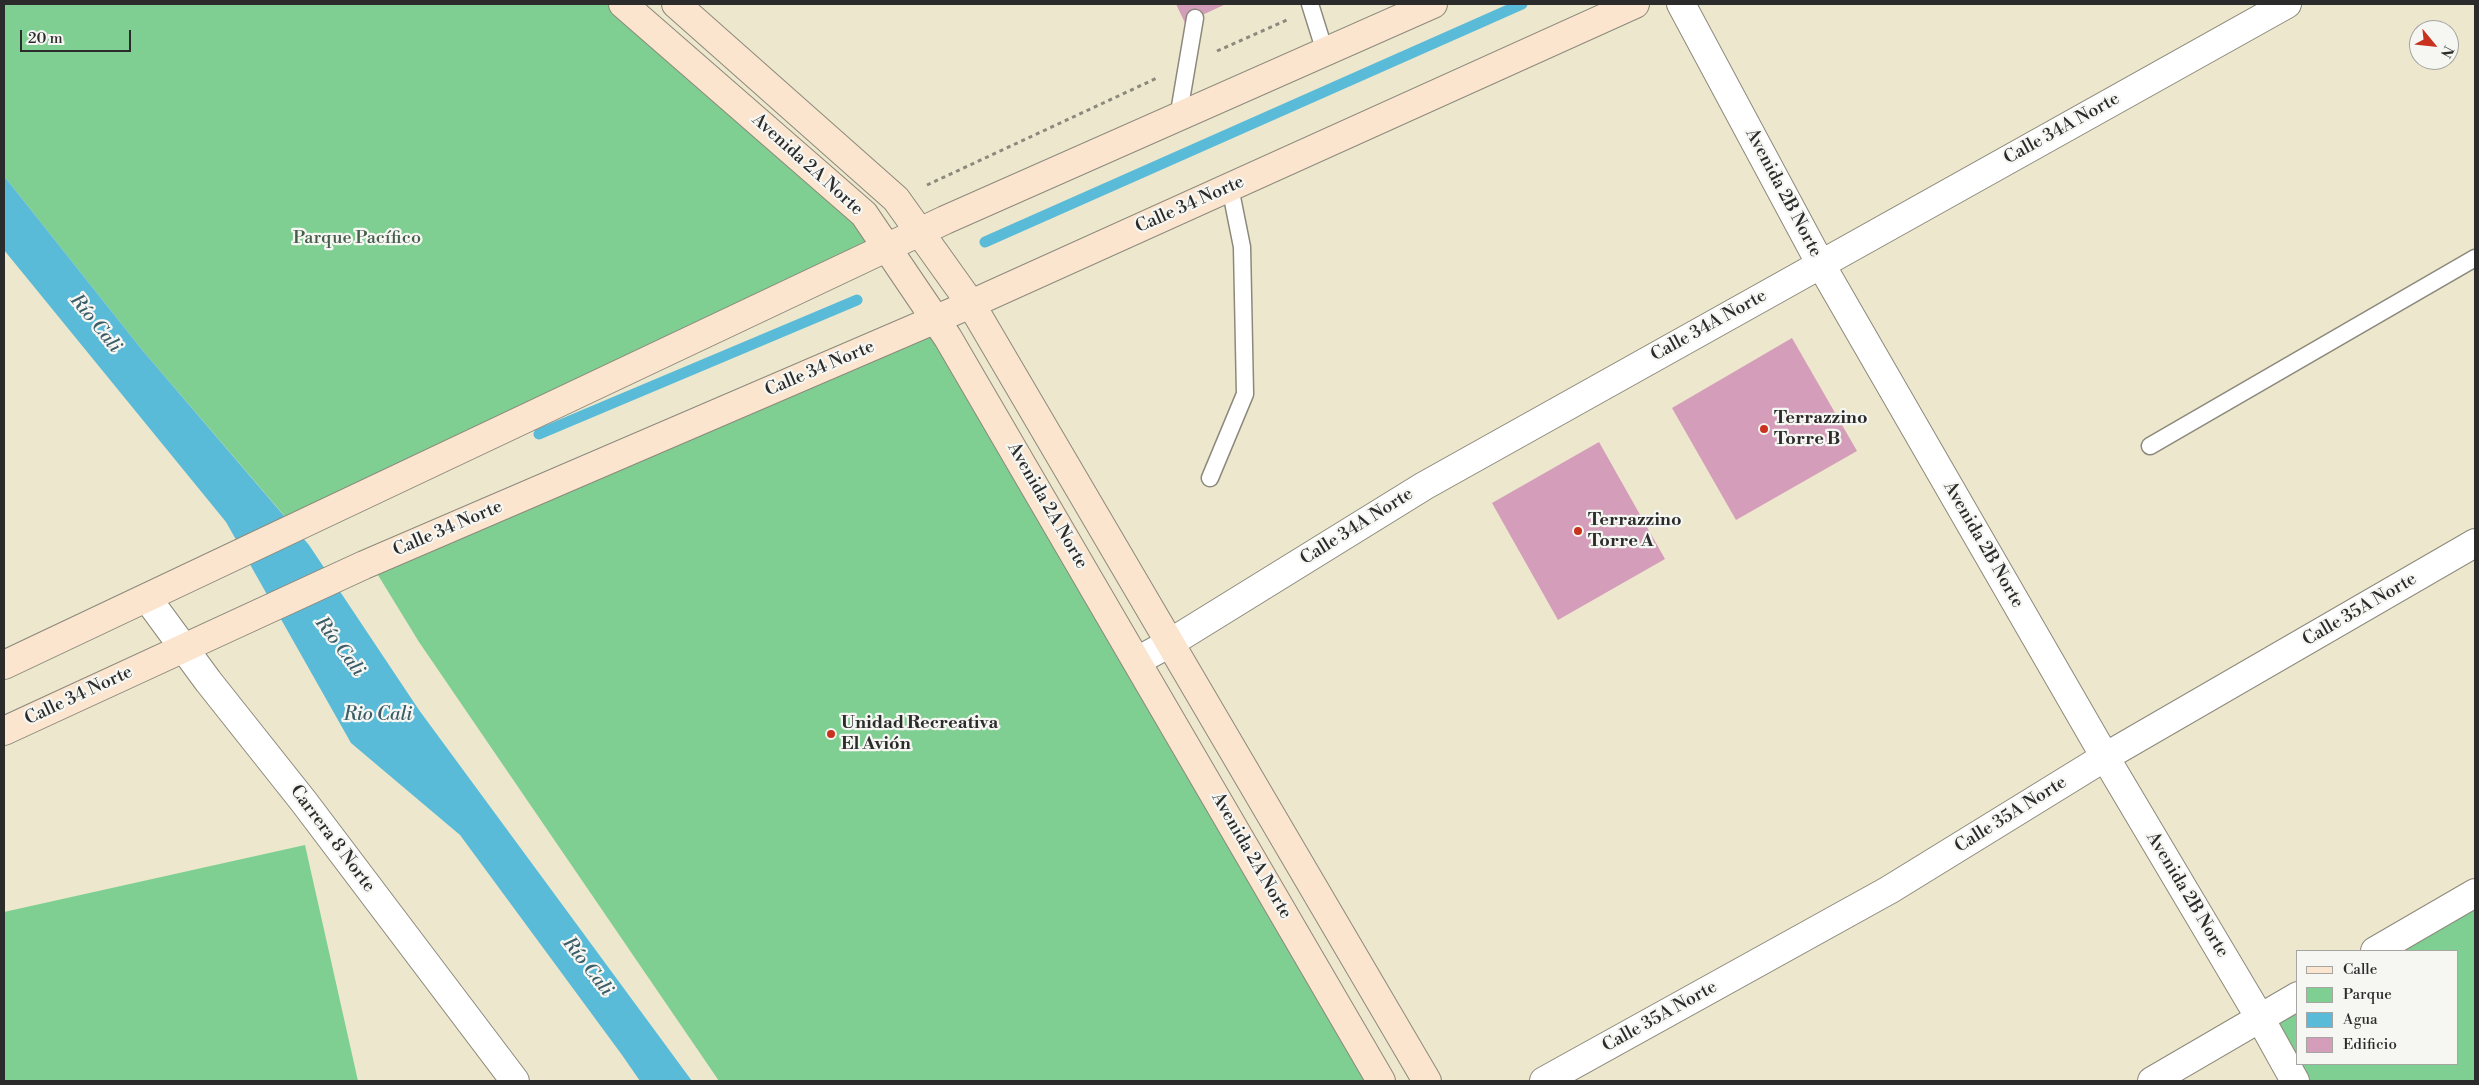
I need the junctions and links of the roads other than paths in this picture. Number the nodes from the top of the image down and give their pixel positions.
1 (623, 4) edge
2 (676, 4) edge
3 (1433, 4) edge
4 (1635, 4) edge
5 (1681, 4) edge
6 (2287, 4) edge
7 (1311, 6) edge
8 (1195, 18) dead end
9 (1325, 52) junction
10 (1178, 118) junction
11 (1230, 187) junction
12 (920, 233) junction
13 (887, 248) junction
14 (2475, 258) edge
15 (1820, 263) junction
16 (971, 304) junction
17 (935, 319) junction
18 (2150, 446) dead end
19 (1210, 478) dead end
20 (2475, 543) edge
21 (147, 598) junction
22 (1170, 643) junction
23 (182, 648) junction
24 (1138, 661) junction
25 (4, 665) edge
26 (4, 731) edge
27 (2104, 757) junction
28 (2475, 893) edge
29 (2377, 950) edge
30 (2296, 997) edge
31 (2260, 1018) junction
32 (515, 1081) edge
33 (1381, 1081) edge
34 (1427, 1081) edge
35 (1544, 1081) edge
36 (2152, 1081) edge
37 (2295, 1081) edge

1 - 13 main road, Avenida 2A Norte
2 - 12 main road, Avenida 2A Norte
3 - 9 main road
4 - 11 main road, Calle 34 Norte
5 - 15 street, Avenida 2B Norte
6 - 15 street, Calle 34A Norte
7 - 9 lane
8 - 10 lane
9 - 10 main road
10 - 12 main road
11 - 16 main road, Calle 34 Norte
11 - 19 lane
12 - 13 main road
12 - 16 main road, Avenida 2A Norte
13 - 17 main road, Avenida 2A Norte
13 - 21 main road
14 - 18 lane
15 - 22 street, Calle 34A Norte
15 - 27 street, Avenida 2B Norte
16 - 17 main road, Calle 34 Norte
16 - 22 main road, Avenida 2A Norte
17 - 23 main road, Calle 34 Norte
17 - 24 main road, Avenida 2A Norte
20 - 27 street, Calle 35A Norte
21 - 23 street, Carrera 8 Norte
21 - 25 main road
22 - 24 street, Calle 34A Norte
22 - 34 main road, Avenida 2A Norte
23 - 26 main road, Calle 34 Norte
23 - 32 street, Carrera 8 Norte
24 - 33 main road, Avenida 2A Norte
27 - 31 street, Avenida 2B Norte
27 - 35 street, Calle 35A Norte
28 - 29 street
30 - 31 street
31 - 36 street
31 - 37 street, Avenida 2B Norte

